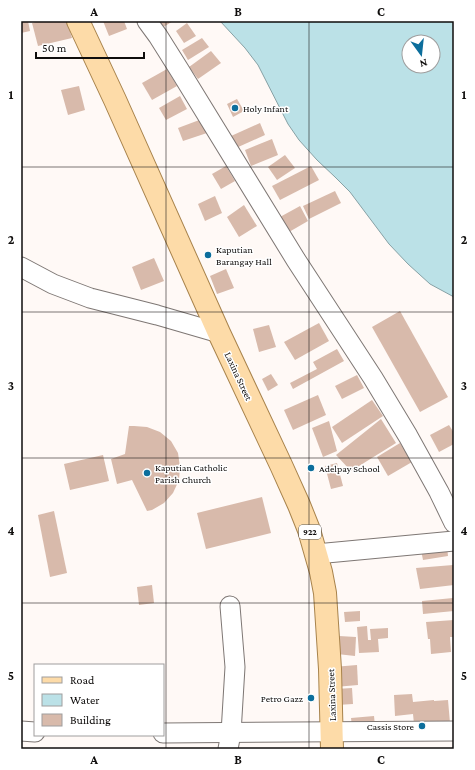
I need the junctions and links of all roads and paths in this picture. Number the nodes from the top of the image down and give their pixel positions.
1 (78, 21) edge
2 (147, 21) edge
3 (21, 267) edge
4 (219, 333) junction
5 (454, 523) edge
6 (454, 541) edge
7 (316, 554) junction
8 (230, 606) dead end
9 (21, 731) edge
10 (454, 731) edge
11 (34, 732) edge
12 (164, 733) edge
13 (229, 741) edge
14 (332, 741) edge

1 - 4 main road, Laxina Street
2 - 5 street
3 - 4 street
4 - 7 main road, Laxina Street / 922
6 - 7 street
7 - 14 main road, Laxina Street / 922
8 - 13 street
9 - 11 street
10 - 14 street
12 - 13 street
13 - 14 street

